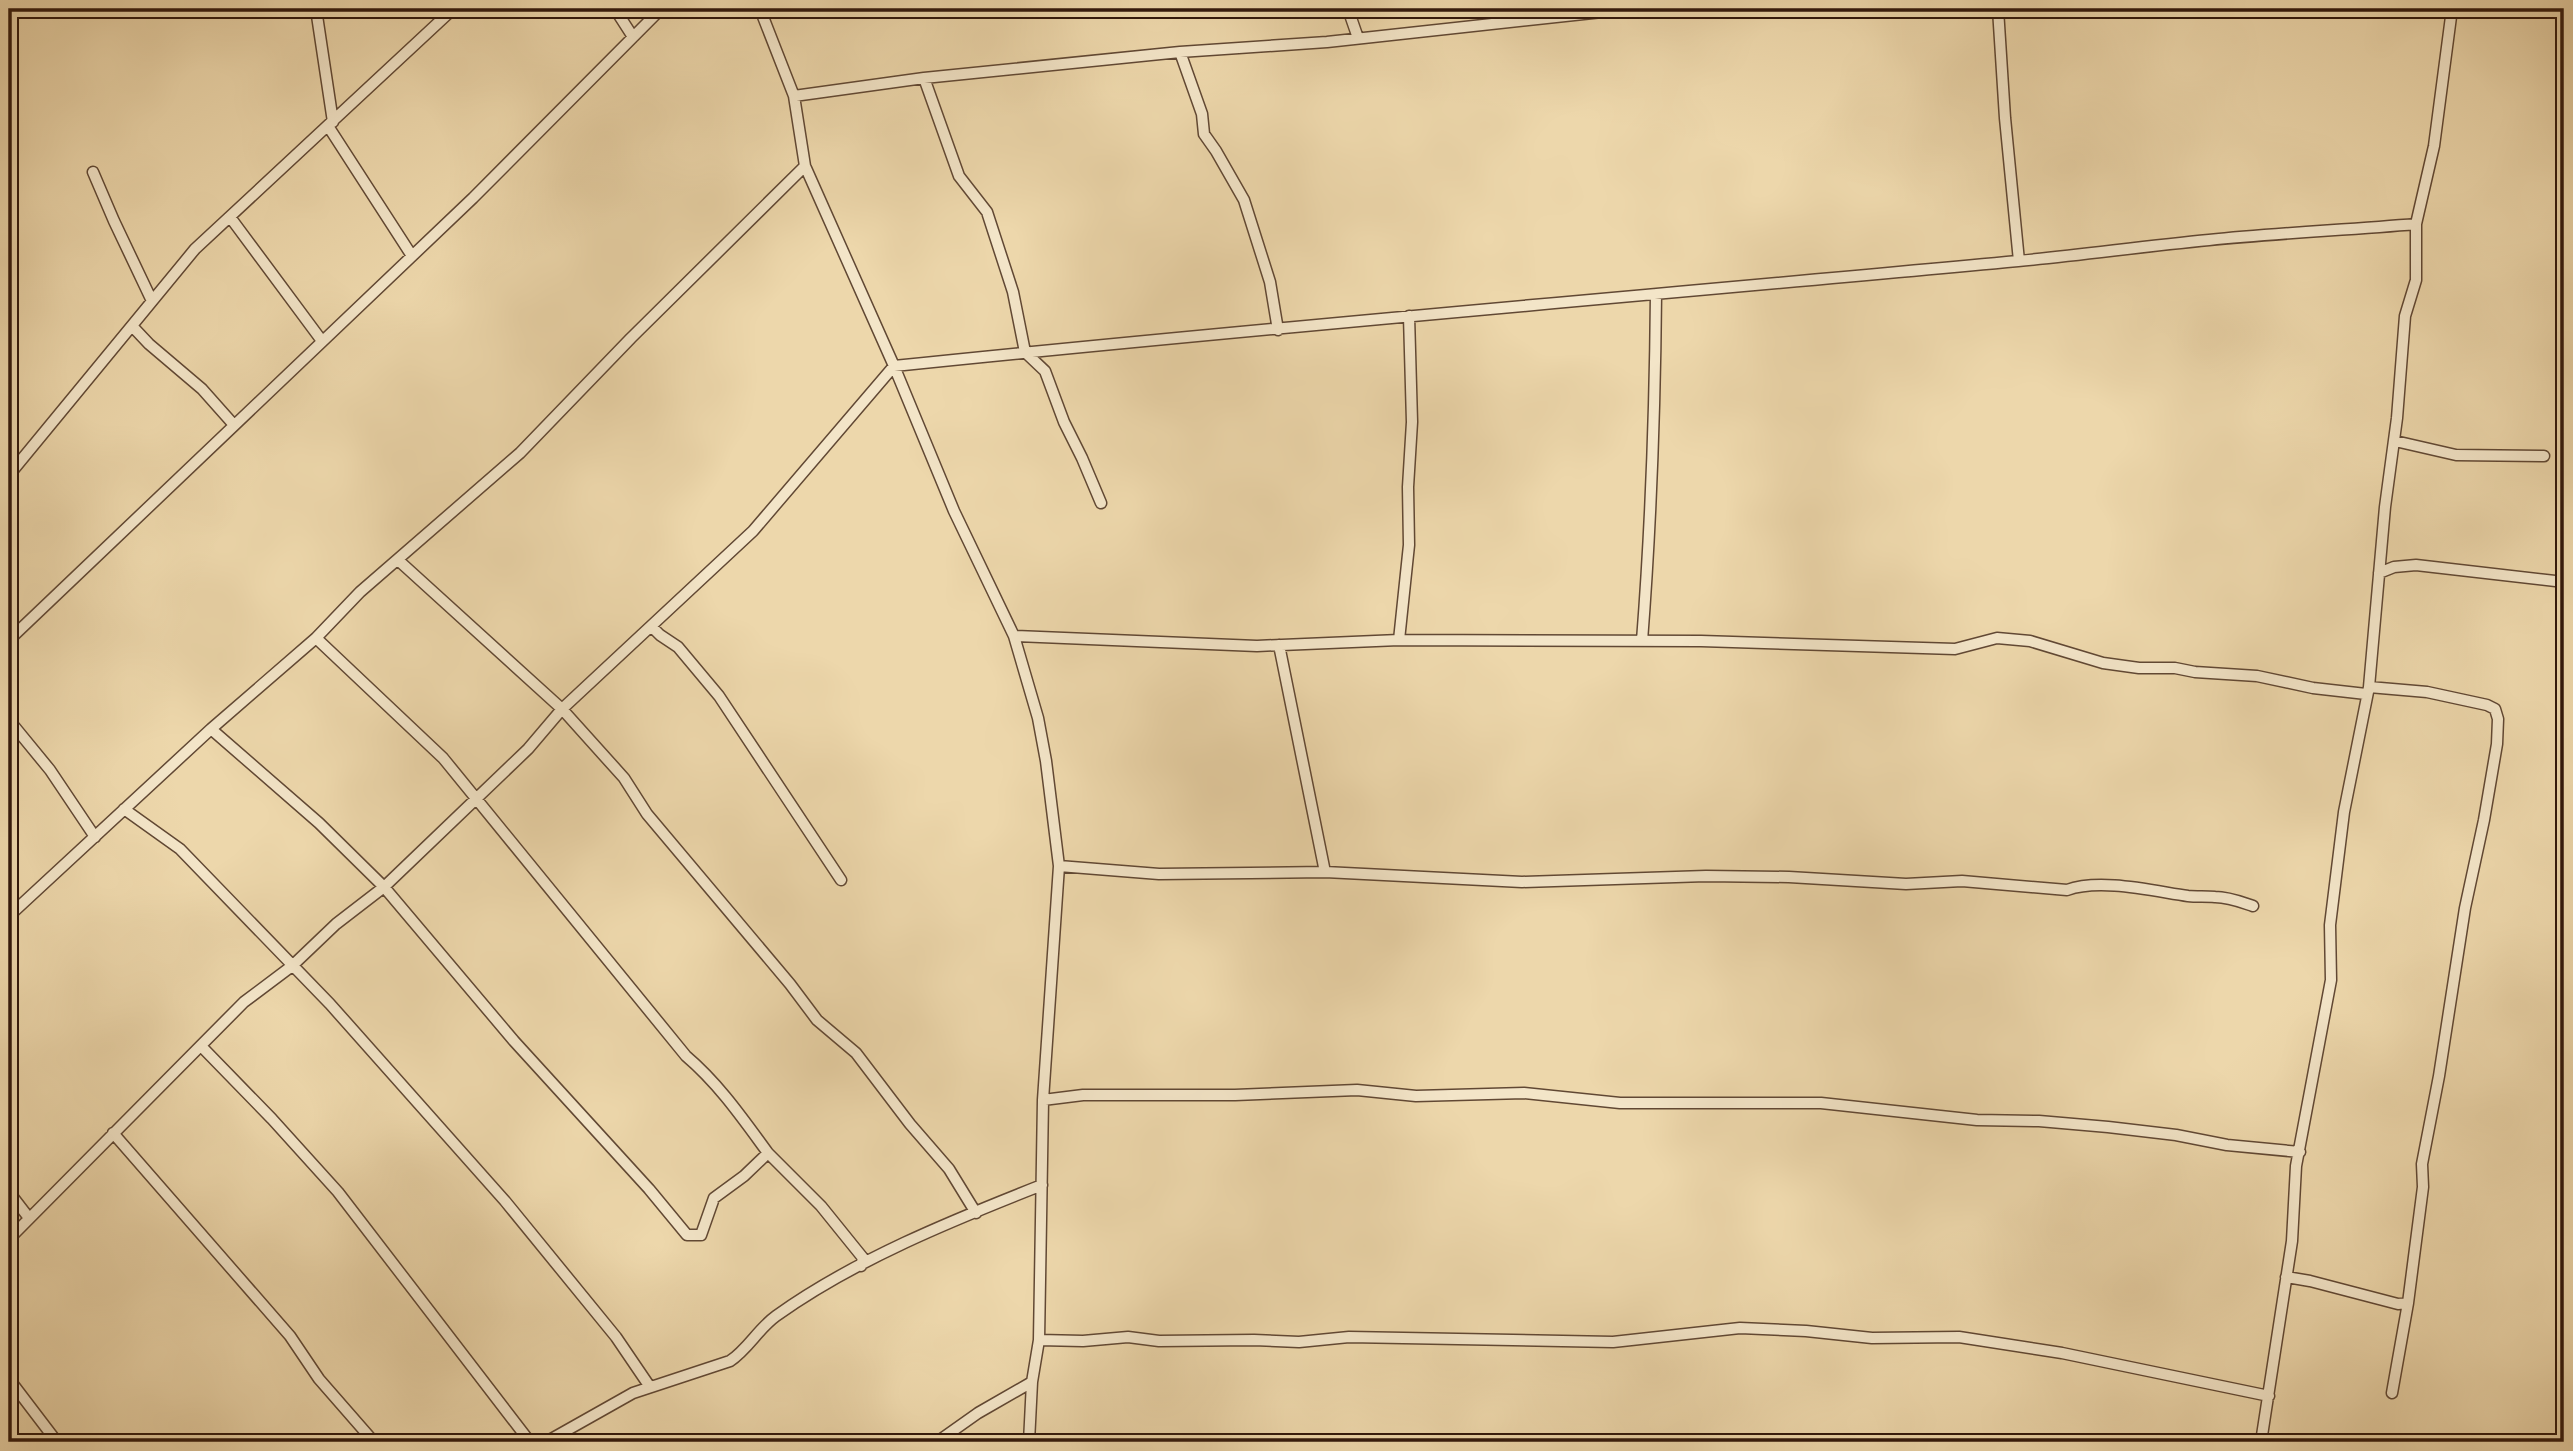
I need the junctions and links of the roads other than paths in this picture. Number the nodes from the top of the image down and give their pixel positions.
1 (316, 9) edge
2 (453, 9) edge
3 (615, 9) edge
4 (661, 9) edge
5 (760, 9) edge
6 (1348, 9) edge
7 (1630, 9) edge
8 (1998, 9) edge
9 (2452, 9) edge
10 (633, 37) junction
11 (1358, 38) junction
12 (1180, 52) junction
13 (924, 78) junction
14 (794, 96) junction
15 (331, 124) junction
16 (805, 166) junction
17 (93, 172) dead end
18 (230, 217) junction
19 (2416, 224) junction
20 (412, 256) junction
21 (2019, 261) junction
22 (1656, 294) junction
23 (152, 301) junction
24 (1409, 316) junction
25 (132, 326) junction
26 (1278, 330) junction
27 (322, 341) junction
28 (1025, 352) junction
29 (894, 366) junction
30 (234, 425) junction
31 (2395, 441) junction
32 (2544, 456) dead end
33 (9, 475) edge
34 (1101, 503) dead end
35 (398, 560) junction
36 (2379, 573) junction
37 (2564, 582) edge
38 (651, 626) junction
39 (1014, 636) junction
40 (316, 638) junction
41 (9, 640) edge
42 (1399, 640) junction
43 (1642, 641) junction
44 (1279, 645) junction
45 (2368, 691) junction
46 (562, 709) junction
47 (9, 720) edge
48 (211, 729) junction
49 (477, 799) junction
50 (124, 809) junction
51 (95, 837) junction
52 (1059, 866) junction
53 (1325, 872) junction
54 (841, 880) dead end
55 (384, 887) junction
56 (2253, 906) dead end
57 (9, 916) edge
58 (292, 966) junction
59 (201, 1046) junction
60 (1043, 1100) junction
61 (113, 1133) junction
62 (2300, 1152) junction
63 (768, 1153) junction
64 (1042, 1185) junction
65 (9, 1192) edge
66 (976, 1213) junction
67 (29, 1218) junction
68 (9, 1239) edge
69 (861, 1266) junction
70 (2286, 1277) junction
71 (2408, 1303) junction
72 (1039, 1340) junction
73 (9, 1379) edge
74 (1031, 1382) junction
75 (650, 1387) junction
76 (2392, 1393) dead end
77 (2269, 1396) junction
78 (57, 1442) edge
79 (374, 1442) edge
80 (530, 1442) edge
81 (546, 1442) edge
82 (937, 1442) edge
83 (1029, 1442) edge
84 (2261, 1442) edge

1 - 15 street
2 - 15 street
3 - 10 street
4 - 10 street
5 - 14 street
6 - 11 street
7 - 11 street
8 - 21 street
9 - 19 street
10 - 20 street
11 - 12 street
12 - 13 street
12 - 26 street
13 - 14 street
13 - 28 street
14 - 16 street
15 - 18 street
15 - 20 street
16 - 29 street
16 - 35 street
17 - 23 street
18 - 23 street
18 - 27 street
19 - 21 street
19 - 31 street
20 - 27 street
21 - 22 street
22 - 24 street
22 - 43 street
23 - 25 street
24 - 26 street
24 - 42 street
25 - 30 street
25 - 33 street
26 - 28 street
27 - 30 street
28 - 29 street
28 - 34 street
29 - 38 street
29 - 39 street
30 - 41 street
31 - 32 street
31 - 36 street
35 - 40 street
35 - 46 street
36 - 37 street
36 - 45 street
38 - 46 street
38 - 54 street
39 - 44 street
39 - 52 street
40 - 48 street
40 - 49 street
42 - 43 street
42 - 44 street
43 - 45 street
44 - 53 street
45 - 62 street
45 - 71 street
46 - 49 street
46 - 66 street
47 - 51 street
48 - 50 street
48 - 55 street
49 - 55 street
49 - 63 street
50 - 51 street
50 - 58 street
51 - 57 street
52 - 53 street
52 - 60 street
53 - 56 street
55 - 58 street
55 - 63 street
58 - 59 street
58 - 75 street
59 - 61 street
59 - 80 street
60 - 62 street
60 - 64 street
61 - 67 street
61 - 79 street
62 - 70 street
63 - 69 street
64 - 66 street
64 - 72 street
65 - 67 street
66 - 69 street
67 - 68 street
69 - 75 street
70 - 71 street
70 - 77 street
71 - 76 street
72 - 74 street
72 - 77 street
73 - 78 street
74 - 82 street
74 - 83 street
75 - 81 street
77 - 84 street

